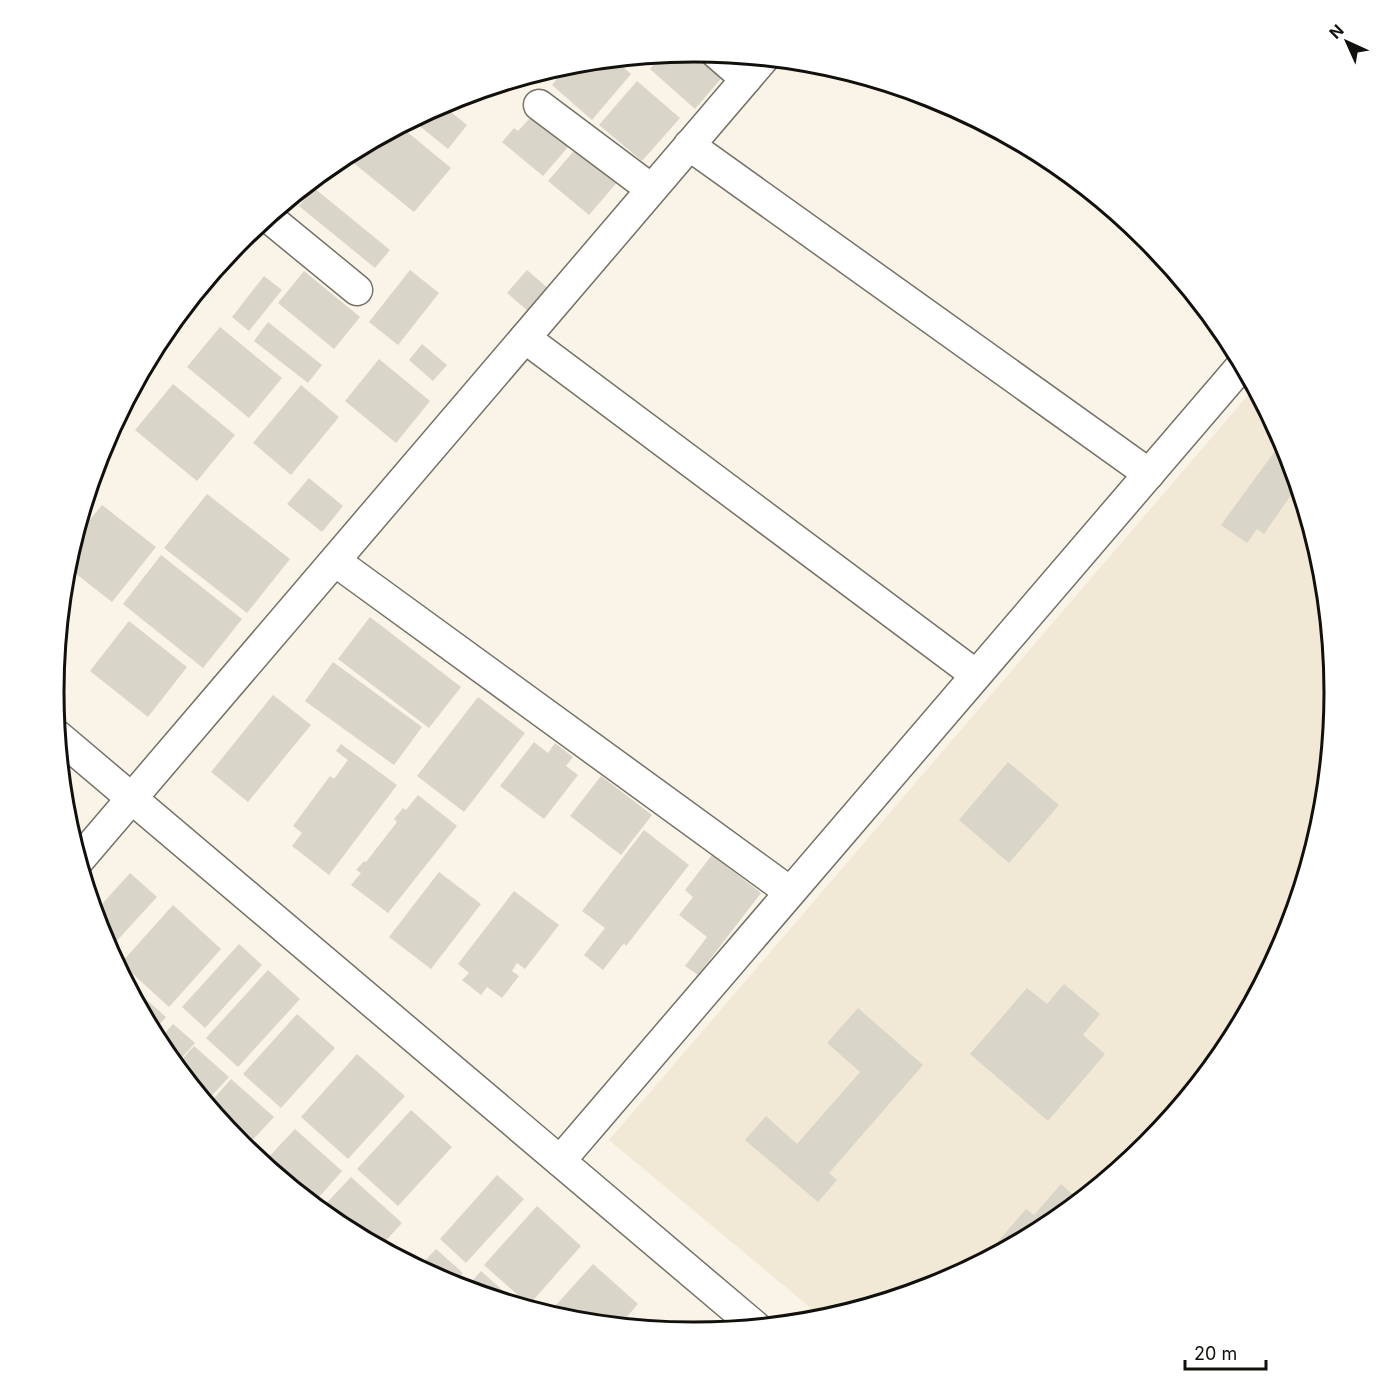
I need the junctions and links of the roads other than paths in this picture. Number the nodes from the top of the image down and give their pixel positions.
1 (755, 68) edge
2 (539, 105) dead end
3 (689, 145) junction
4 (651, 189) junction
5 (274, 222) edge
6 (357, 290) dead end
7 (525, 338) junction
8 (1237, 371) edge
9 (1149, 474) junction
10 (335, 561) junction
11 (976, 675) junction
12 (66, 743) edge
13 (132, 798) junction
14 (85, 853) edge
15 (790, 892) junction
16 (560, 1161) junction
17 (748, 1320) edge

1 - 3 street
2 - 4 street
3 - 4 street
3 - 9 street
4 - 7 street
5 - 6 street
7 - 10 street
7 - 11 street
8 - 9 street
9 - 11 street
10 - 13 street
10 - 15 street
11 - 15 street
12 - 13 street
13 - 14 street
13 - 16 street
15 - 16 street
16 - 17 street

